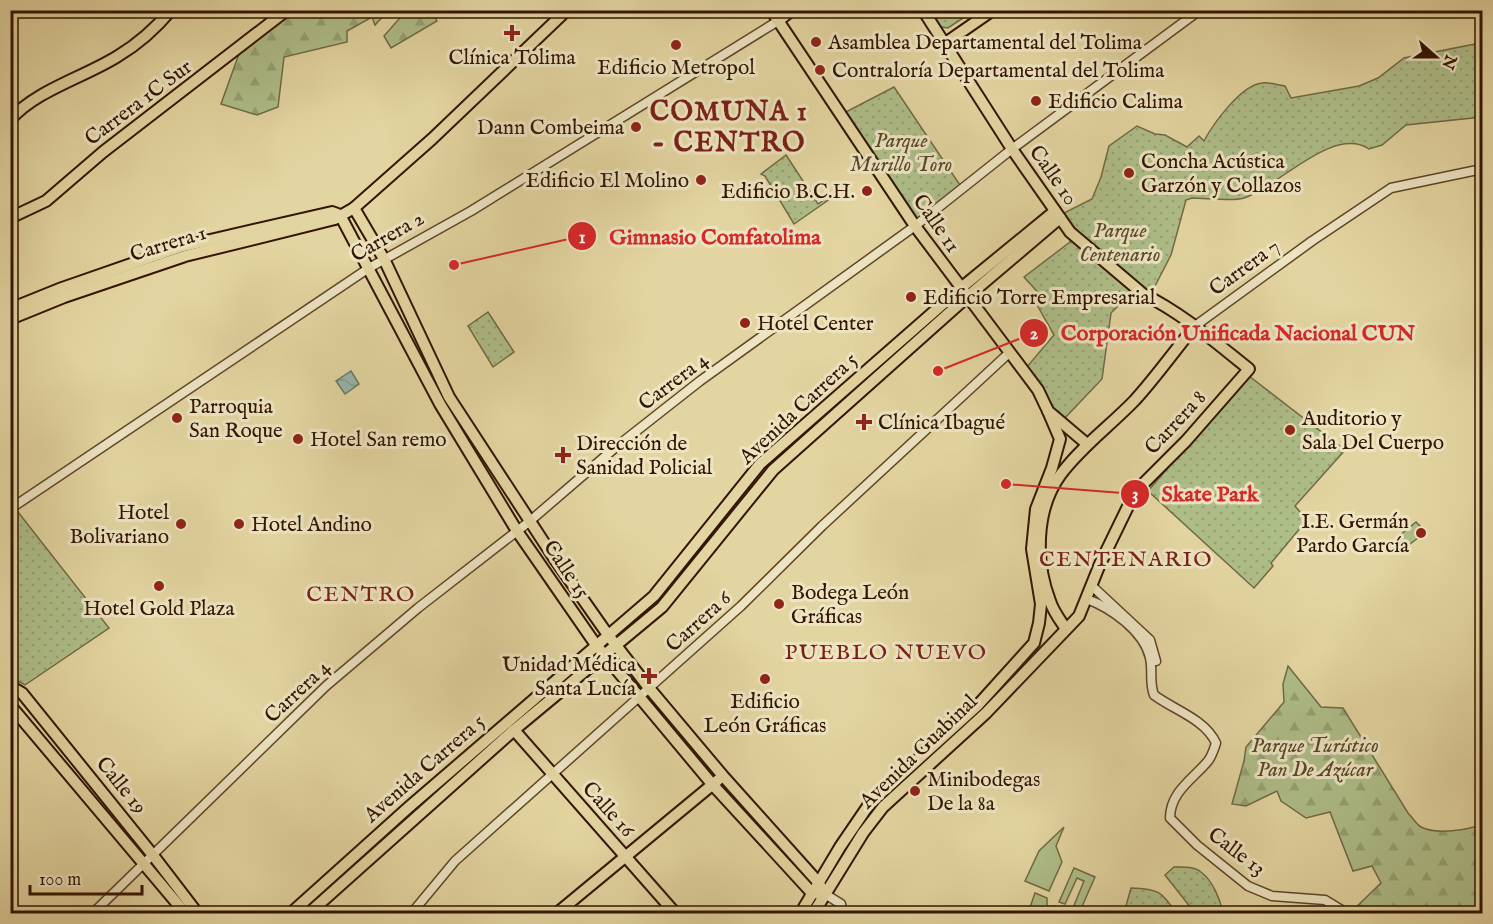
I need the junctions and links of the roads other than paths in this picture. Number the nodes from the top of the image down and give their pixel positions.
1 (171, 10) edge
2 (286, 10) edge
3 (567, 10) edge
4 (771, 10) edge
5 (792, 10) edge
6 (922, 10) edge
7 (993, 10) edge
8 (1200, 10) edge
9 (778, 21) junction
10 (944, 44) junction
11 (10, 120) edge
12 (1012, 149) junction
13 (1482, 169) edge
14 (354, 208) junction
15 (1057, 214) junction
16 (340, 215) junction
17 (10, 218) edge
18 (915, 226) junction
19 (384, 259) junction
20 (369, 267) junction
21 (964, 293) junction
22 (10, 309) edge
23 (10, 319) edge
24 (1195, 326) junction
25 (1009, 353) junction
26 (1249, 369) joint
27 (1048, 411) junction
28 (1087, 444) junction
29 (10, 509) edge
30 (530, 521) junction
31 (517, 531) junction
32 (1092, 586) junction
33 (1087, 599) junction
34 (1045, 603) junction
35 (1066, 629) junction
36 (608, 635) junction
37 (596, 645) junction
38 (617, 647) junction
39 (604, 656) junction
40 (10, 686) edge
41 (649, 688) junction
42 (1151, 688) junction
43 (639, 698) junction
44 (10, 705) edge
45 (514, 730) junction
46 (552, 774) junction
47 (723, 776) junction
48 (712, 784) junction
49 (626, 856) junction
50 (149, 861) junction
51 (818, 882) junction
52 (315, 890) junction
53 (812, 893) junction
54 (825, 894) junction
55 (842, 909) edge
56 (92, 914) edge
57 (184, 914) edge
58 (198, 914) edge
59 (282, 914) edge
60 (290, 914) edge
61 (308, 914) edge
62 (411, 914) edge
63 (556, 914) edge
64 (676, 914) edge
65 (800, 914) edge
66 (813, 914) edge
67 (1348, 914) edge

1 - 11 main road
2 - 17 main road, Carrera 1C Sur
3 - 14 main road, Carrera 1
4 - 9 main road, Calle 11
5 - 9 main road, Carrera 2
6 - 10 main road, Calle 10
7 - 10 main road
8 - 12 street, Carrera 4
9 - 18 main road, Calle 11
9 - 19 street, Carrera 2
10 - 12 main road, Calle 10
12 - 15 main road, Calle 10
12 - 18 street, Carrera 4
13 - 24 street, Carrera 7
14 - 16 main road, Carrera 1
14 - 19 main road, Calle 15
15 - 21 main road, Avenida Carrera 5
15 - 24 main road, Calle 10
16 - 20 main road, Calle 15
16 - 22 main road, Carrera 1
16 - 23 main road, Carrera 1
18 - 21 main road, Calle 11
18 - 30 street, Carrera 4
19 - 20 street, Carrera 2
19 - 30 main road, Calle 15
20 - 29 street, Carrera 2
20 - 31 main road, Calle 15
21 - 25 main road, Calle 11
21 - 36 main road, Avenida Carrera 5
21 - 38 main road, Avenida Carrera 5
24 - 26 main road, Calle 10
24 - 28 main road, Carrera 7
25 - 27 main road, Calle 11
25 - 41 street, Carrera 6
26 - 32 main road, Carrera 8
27 - 28 main road, Calle 11
27 - 34 main road
28 - 34 main road, Carrera 7
30 - 31 street, Carrera 4
30 - 36 main road, Calle 15
31 - 37 main road, Calle 15
31 - 50 street, Carrera 4
32 - 33 main road, Carrera 8
32 - 42 street
33 - 35 main road, Carrera 8
33 - 42 street
34 - 35 main road, Carrera 7
34 - 51 main road, Avenida Guabinal
35 - 54 main road, Avenida Guabinal
36 - 37 main road, Avenida Carrera 5
36 - 38 main road, Calle 15
37 - 39 main road, Calle 15
37 - 52 main road, Avenida Carrera 5
38 - 39 main road, Avenida Carrera 5
38 - 41 main road, Calle 15
39 - 43 main road, Calle 15
39 - 45 main road, Avenida Carrera 5
40 - 50 main road, Calle 19
41 - 43 street, Carrera 6
41 - 47 main road, Calle 15
42 - 67 street, Calle 13
43 - 46 street, Carrera 6
43 - 48 main road, Calle 15
44 - 50 main road, Calle 19
45 - 46 main road, Calle 16
45 - 61 main road, Avenida Carrera 5
46 - 49 main road, Calle 16
46 - 62 street, Carrera 6
47 - 48 main road
47 - 51 main road, Calle 15
48 - 49 main road
48 - 53 main road, Calle 15
49 - 63 main road
49 - 64 main road, Calle 16
50 - 56 street, Carrera 4
50 - 57 main road
50 - 58 main road, Calle 19
51 - 53 main road, Avenida Guabinal
51 - 54 main road, Calle 15
52 - 59 main road
52 - 60 main road, Avenida Carrera 5
53 - 54 main road, Calle 15
53 - 65 main road, Avenida Guabinal
54 - 55 street, Calle 15
54 - 66 main road, Avenida Guabinal

